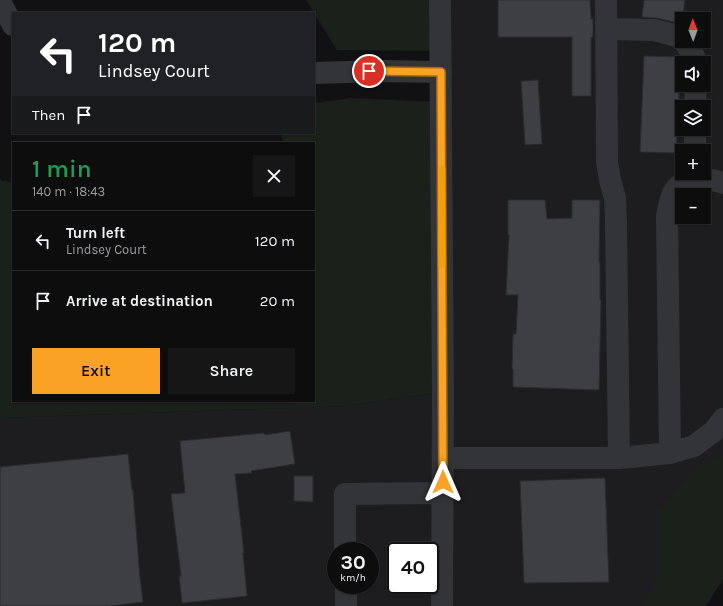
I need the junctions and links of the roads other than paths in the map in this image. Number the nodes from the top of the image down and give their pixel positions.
1 (440, 0) edge
2 (606, 0) edge
3 (0, 2) edge
4 (12, 23) edge
5 (606, 29) junction
6 (675, 35) edge
7 (441, 72) junction
8 (315, 73) edge
9 (711, 179) edge
10 (687, 180) edge
11 (723, 183) edge
12 (723, 419) edge
13 (670, 453) junction
14 (443, 458) junction
15 (619, 458) junction
16 (443, 493) junction
17 (345, 542) edge
18 (346, 594) edge
19 (346, 606) edge
20 (442, 606) edge

1 - 7 street
2 - 5 street
3 - 4 street
5 - 6 street
5 - 15 street
7 - 8 street
7 - 14 street
9 - 11 street
10 - 13 street
12 - 13 street
13 - 15 street
14 - 15 street
14 - 16 street
16 - 17 street
16 - 20 street
18 - 19 street

